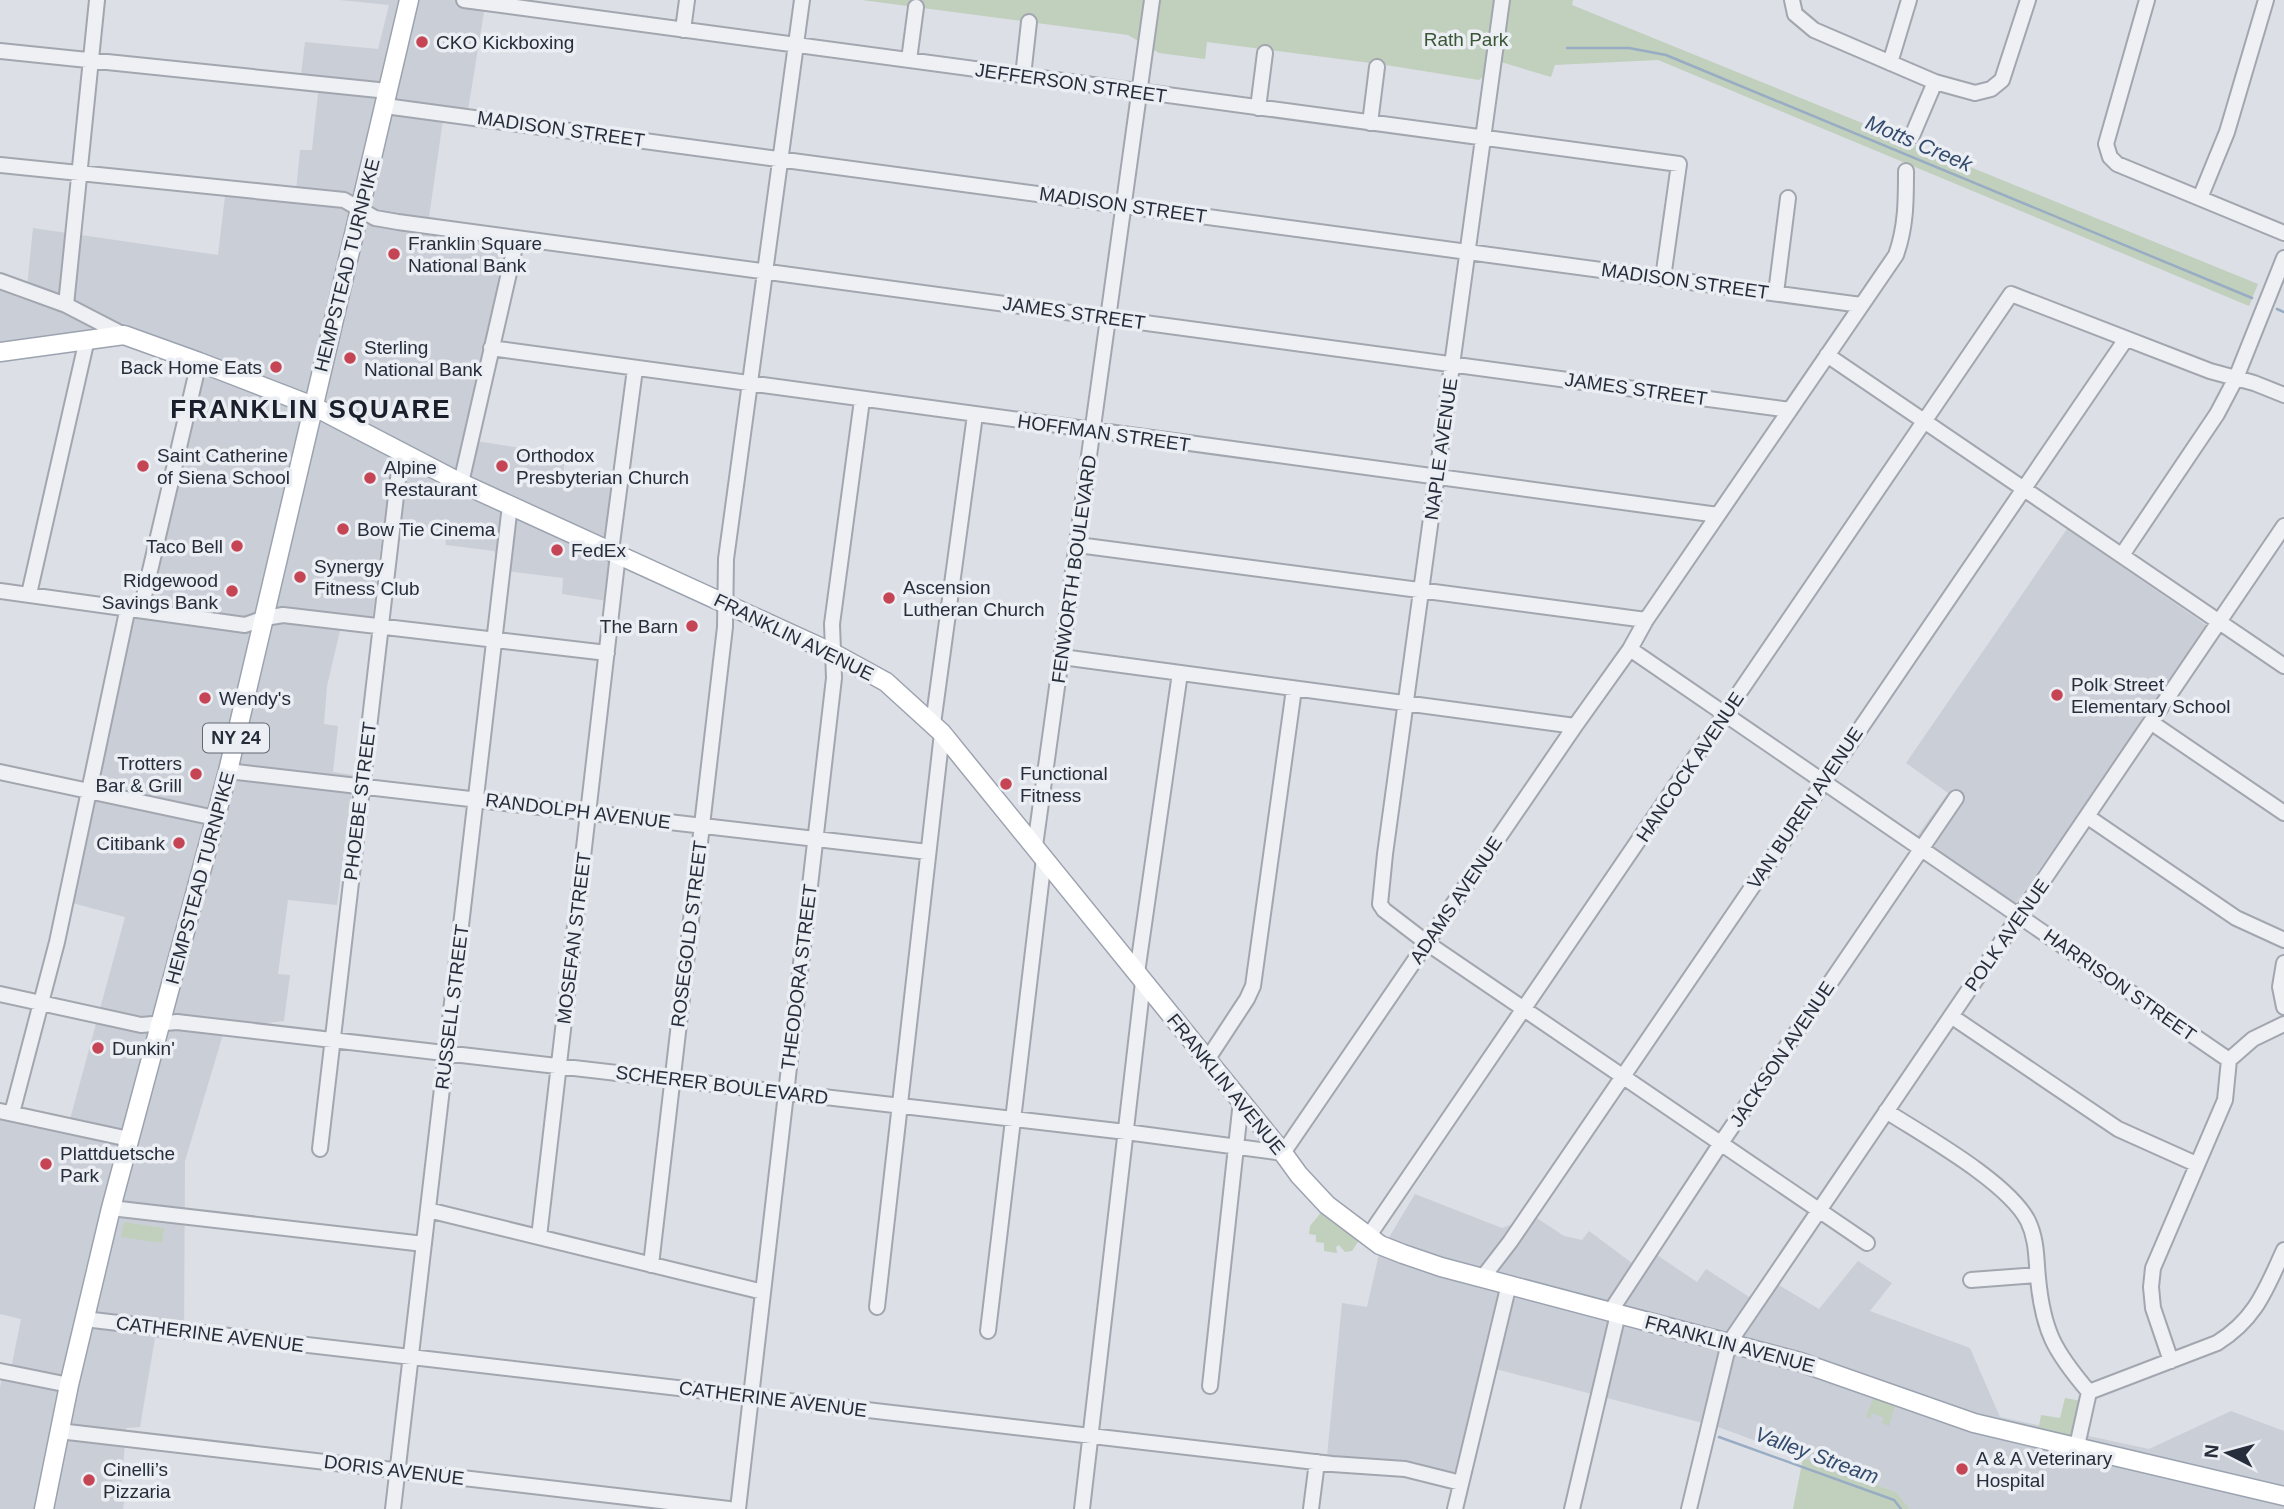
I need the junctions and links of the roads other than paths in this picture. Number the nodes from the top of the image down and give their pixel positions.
1 (96, 0) edge
2 (410, 0) edge
3 (464, 0) edge
4 (687, 0) edge
5 (802, 0) edge
6 (1152, 0) edge
7 (1502, 0) edge
8 (1909, 0) edge
9 (2028, 0) edge
10 (2147, 0) edge
11 (2266, 0) edge
12 (1792, 1) edge
13 (571, 7) edge
14 (916, 8) dead end
15 (1029, 22) dead end
16 (683, 30) junction
17 (796, 45) junction
18 (0, 51) edge
19 (1265, 53) dead end
20 (90, 60) junction
21 (909, 61) junction
22 (1890, 63) junction
23 (1377, 67) dead end
24 (1023, 76) junction
25 (1935, 82) junction
26 (1139, 92) junction
27 (387, 98) junction
28 (1258, 108) junction
29 (1370, 124) junction
30 (1912, 136) dead end
31 (1483, 139) junction
32 (780, 158) junction
33 (0, 165) edge
34 (1906, 171) dead end
35 (79, 173) junction
36 (1788, 198) dead end
37 (2200, 198) junction
38 (1124, 205) junction
39 (360, 210) junction
40 (2284, 233) edge
41 (517, 238) junction
42 (1468, 252) junction
43 (2284, 258) edge
44 (765, 272) junction
45 (1663, 278) junction
46 (0, 281) edge
47 (1776, 293) junction
48 (66, 305) junction
49 (1861, 305) junction
50 (1109, 318) junction
51 (124, 335) junction
52 (86, 339) junction
53 (2126, 339) junction
54 (491, 348) junction
55 (0, 352) edge
56 (1828, 355) junction
57 (199, 362) junction
58 (1452, 364) junction
59 (635, 369) junction
60 (2236, 378) junction
61 (750, 385) junction
62 (2284, 395) edge
63 (862, 400) junction
64 (313, 406) junction
65 (1790, 410) junction
66 (975, 415) junction
67 (1925, 421) junction
68 (1093, 431) junction
69 (401, 453) junction
70 (1437, 478) junction
71 (461, 483) junction
72 (2023, 488) junction
73 (510, 505) junction
74 (1718, 515) junction
75 (2284, 526) edge
76 (1078, 545) junction
77 (614, 553) junction
78 (2122, 555) junction
79 (1422, 590) junction
80 (0, 591) edge
81 (29, 594) junction
82 (724, 603) junction
83 (135, 608) junction
84 (265, 618) junction
85 (1646, 620) junction
86 (2220, 622) junction
87 (380, 627) junction
88 (494, 640) junction
89 (1630, 649) junction
90 (607, 653) junction
91 (833, 653) junction
92 (1062, 657) junction
93 (2284, 666) edge
94 (1181, 673) junction
95 (1294, 689) junction
96 (1407, 703) junction
97 (1725, 716) junction
98 (2152, 723) junction
99 (1575, 726) junction
100 (938, 728) junction
101 (228, 771) junction
102 (0, 772) edge
103 (1823, 782) junction
104 (362, 786) junction
105 (89, 791) junction
106 (1956, 798) dead end
107 (476, 799) junction
108 (589, 812) junction
109 (2284, 813) edge
110 (2088, 817) junction
111 (215, 818) junction
112 (702, 825) junction
113 (816, 838) junction
114 (1922, 848) junction
115 (928, 852) junction
116 (1039, 852) junction
117 (2020, 915) junction
118 (2284, 940) edge
119 (1427, 943) junction
120 (2284, 963) edge
121 (1140, 978) junction
122 (0, 994) edge
123 (41, 1003) junction
124 (2284, 1007) edge
125 (1525, 1010) junction
126 (1951, 1016) junction
127 (161, 1022) junction
128 (2284, 1024) edge
129 (332, 1040) junction
130 (446, 1054) junction
131 (1207, 1059) junction
132 (2229, 1059) junction
133 (559, 1066) junction
134 (1623, 1076) junction
135 (672, 1080) junction
136 (786, 1093) junction
137 (1241, 1101) junction
138 (899, 1106) junction
139 (1886, 1111) junction
140 (6, 1112) edge
141 (1012, 1119) junction
142 (1126, 1132) junction
143 (129, 1139) junction
144 (1721, 1143) junction
145 (1236, 1146) junction
146 (320, 1149) dead end
147 (1283, 1153) junction
148 (2196, 1164) junction
149 (111, 1208) junction
150 (428, 1210) junction
151 (1818, 1210) junction
152 (539, 1237) junction
153 (1368, 1237) junction
154 (1867, 1243) dead end
155 (424, 1244) junction
156 (2284, 1250) edge
157 (651, 1265) junction
158 (2038, 1275) junction
159 (1483, 1278) junction
160 (1971, 1280) dead end
161 (1509, 1284) junction
162 (762, 1292) junction
163 (877, 1307) dead end
164 (1614, 1313) junction
165 (84, 1319) junction
166 (988, 1331) dead end
167 (1729, 1343) junction
168 (411, 1357) junction
169 (2171, 1361) junction
170 (0, 1371) edge
171 (69, 1385) junction
172 (1210, 1386) dead end
173 (2089, 1392) junction
174 (751, 1396) junction
175 (59, 1431) junction
176 (1090, 1436) junction
177 (2077, 1446) junction
178 (1317, 1462) junction
179 (398, 1471) junction
180 (1461, 1483) junction
181 (2284, 1496) edge
182 (44, 1509) edge
183 (393, 1509) edge
184 (729, 1509) edge
185 (738, 1509) edge
186 (1082, 1509) edge
187 (1311, 1509) edge
188 (1455, 1509) edge
189 (1572, 1509) edge
190 (1689, 1509) edge

1 - 20 street
2 - 27 main road, HEMPSTEAD TURNPIKE / NY 24
3 - 13 street, JEFFERSON STREET
4 - 16 street
5 - 17 street, ROSEGOLD STREET
6 - 26 street, FENWORTH BOULEVARD
7 - 31 street, NAPLE AVENUE
8 - 22 street
9 - 25 street
10 - 37 street
11 - 37 street
12 - 22 street
13 - 16 street, JEFFERSON STREET
14 - 21 street
15 - 24 street
16 - 17 street, JEFFERSON STREET
17 - 21 street, JEFFERSON STREET
17 - 32 street, ROSEGOLD STREET
18 - 20 street, MADISON STREET
19 - 28 street
20 - 27 street, MADISON STREET
20 - 35 street
21 - 24 street, JEFFERSON STREET
22 - 25 street
23 - 29 street
24 - 26 street, JEFFERSON STREET
25 - 30 street
26 - 28 street, JEFFERSON STREET
26 - 38 street, FENWORTH BOULEVARD
27 - 32 street, MADISON STREET
27 - 39 main road, HEMPSTEAD TURNPIKE / NY 24
28 - 29 street, JEFFERSON STREET
29 - 31 street, JEFFERSON STREET
31 - 42 street, NAPLE AVENUE
31 - 45 street, JEFFERSON STREET
32 - 38 street, MADISON STREET
32 - 44 street, ROSEGOLD STREET
33 - 35 street, JAMES STREET
34 - 49 street
35 - 39 street, JAMES STREET
35 - 48 street
36 - 47 street
37 - 40 street
38 - 42 street, MADISON STREET
38 - 50 street, FENWORTH BOULEVARD
39 - 41 street, JAMES STREET
39 - 64 main road, HEMPSTEAD TURNPIKE / NY 24
41 - 44 street, JAMES STREET
41 - 54 street
42 - 45 street, MADISON STREET
42 - 58 street, NAPLE AVENUE
43 - 60 street
44 - 50 street, JAMES STREET
44 - 61 street, ROSEGOLD STREET
45 - 47 street, MADISON STREET
46 - 48 street
47 - 49 street, MADISON STREET
48 - 51 street
49 - 56 street
50 - 58 street, JAMES STREET
50 - 68 street, FENWORTH BOULEVARD
51 - 52 main road
51 - 57 main road, FRANKLIN AVENUE
52 - 55 main road
52 - 81 street
53 - 60 street
53 - 67 street, HANCOCK AVENUE
53 - 72 street, VAN BUREN AVENUE
54 - 59 street, HOFFMAN STREET
54 - 71 street
56 - 65 street
56 - 67 street
57 - 64 main road, FRANKLIN AVENUE
57 - 83 street
58 - 65 street, JAMES STREET
58 - 70 street, NAPLE AVENUE
59 - 61 street, HOFFMAN STREET
59 - 77 street, MOSEFAN STREET
60 - 62 street
60 - 78 street
61 - 63 street, HOFFMAN STREET
61 - 82 street, ROSEGOLD STREET
63 - 66 street, HOFFMAN STREET
63 - 91 street, THEODORA STREET
64 - 69 main road, FRANKLIN AVENUE
64 - 84 main road, HEMPSTEAD TURNPIKE / NY 24
65 - 74 street
66 - 68 street, HOFFMAN STREET
66 - 100 street
67 - 72 street
67 - 97 street, HANCOCK AVENUE
68 - 70 street, HOFFMAN STREET
68 - 76 street, FENWORTH BOULEVARD
69 - 71 main road, FRANKLIN AVENUE
69 - 87 street, PHOEBE STREET
70 - 74 street, HOFFMAN STREET
70 - 79 street, NAPLE AVENUE
71 - 73 main road, FRANKLIN AVENUE
72 - 78 street
72 - 103 street, VAN BUREN AVENUE
73 - 77 main road, FRANKLIN AVENUE
73 - 88 street, RUSSELL STREET
74 - 85 street
75 - 86 street, POLK AVENUE
76 - 79 street
76 - 92 street, FENWORTH BOULEVARD
77 - 82 main road, FRANKLIN AVENUE
77 - 90 street, MOSEFAN STREET
78 - 86 street
79 - 85 street
79 - 96 street, NAPLE AVENUE
80 - 81 street
81 - 83 street
82 - 91 main road, FRANKLIN AVENUE
82 - 112 street, ROSEGOLD STREET
83 - 84 street
83 - 105 street
84 - 87 street
84 - 101 main road, HEMPSTEAD TURNPIKE / NY 24
85 - 89 street, ADAMS AVENUE
86 - 93 street
86 - 98 street, POLK AVENUE
87 - 88 street
87 - 104 street, PHOEBE STREET
88 - 90 street
88 - 107 street, RUSSELL STREET
89 - 97 street, HARRISON STREET
89 - 99 street, ADAMS AVENUE
90 - 108 street, MOSEFAN STREET
91 - 100 main road, FRANKLIN AVENUE
91 - 113 street, THEODORA STREET
92 - 94 street
92 - 116 street, FENWORTH BOULEVARD
94 - 95 street
94 - 121 street
95 - 96 street
95 - 131 street
96 - 99 street
96 - 119 street, NAPLE AVENUE
97 - 103 street, HARRISON STREET
97 - 125 street, HANCOCK AVENUE
98 - 109 street
98 - 110 street, POLK AVENUE
99 - 119 street, ADAMS AVENUE
100 - 115 street
100 - 116 main road, FRANKLIN AVENUE
101 - 104 street, RANDOLPH AVENUE
101 - 111 main road, HEMPSTEAD TURNPIKE / NY 24
102 - 105 street
103 - 114 street, HARRISON STREET
103 - 134 street, VAN BUREN AVENUE
104 - 107 street, RANDOLPH AVENUE
104 - 129 street, PHOEBE STREET
105 - 111 street
105 - 123 street
106 - 114 street, JACKSON AVENUE
107 - 108 street, RANDOLPH AVENUE
107 - 130 street, RUSSELL STREET
108 - 112 street, RANDOLPH AVENUE
108 - 133 street, MOSEFAN STREET
110 - 117 street, POLK AVENUE
110 - 118 street
111 - 127 main road, HEMPSTEAD TURNPIKE / NY 24
112 - 113 street, RANDOLPH AVENUE
112 - 135 street, ROSEGOLD STREET
113 - 115 street, RANDOLPH AVENUE
113 - 136 street, THEODORA STREET
114 - 117 street, HARRISON STREET
114 - 144 street, JACKSON AVENUE
115 - 138 street
116 - 121 main road, FRANKLIN AVENUE
116 - 141 street, FENWORTH BOULEVARD
117 - 126 street, POLK AVENUE
117 - 132 street, HARRISON STREET
119 - 125 street
119 - 147 street, ADAMS AVENUE
120 - 124 street
121 - 131 main road, FRANKLIN AVENUE
121 - 142 street
122 - 123 street, SCHERER BOULEVARD
123 - 127 street, SCHERER BOULEVARD
123 - 140 street
125 - 134 street
125 - 153 street, HANCOCK AVENUE
126 - 139 street, POLK AVENUE
126 - 148 street
127 - 129 street, SCHERER BOULEVARD
127 - 143 main road, HEMPSTEAD TURNPIKE / NY 24
128 - 132 street
129 - 130 street, SCHERER BOULEVARD
129 - 146 street, PHOEBE STREET
130 - 133 street, SCHERER BOULEVARD
130 - 150 street, RUSSELL STREET
131 - 137 main road, FRANKLIN AVENUE
132 - 148 street
133 - 135 street, SCHERER BOULEVARD
133 - 152 street, MOSEFAN STREET
134 - 144 street
134 - 159 street, VAN BUREN AVENUE
135 - 136 street, SCHERER BOULEVARD
135 - 157 street, ROSEGOLD STREET
136 - 138 street, SCHERER BOULEVARD
136 - 162 street, THEODORA STREET
137 - 145 street
137 - 147 main road, FRANKLIN AVENUE
138 - 141 street, SCHERER BOULEVARD
138 - 163 street
139 - 151 street, POLK AVENUE
139 - 158 street
140 - 143 street
141 - 142 street, SCHERER BOULEVARD
141 - 166 street, FENWORTH BOULEVARD
142 - 145 street, SCHERER BOULEVARD
142 - 176 street
143 - 149 main road, HEMPSTEAD TURNPIKE / NY 24
144 - 151 street
144 - 164 street, JACKSON AVENUE
145 - 147 street, SCHERER BOULEVARD
145 - 172 street
147 - 153 main road, FRANKLIN AVENUE
148 - 169 street
149 - 155 street
149 - 165 main road, HEMPSTEAD TURNPIKE / NY 24
150 - 152 street
150 - 155 street, RUSSELL STREET
151 - 154 street
151 - 167 street, POLK AVENUE
152 - 157 street
153 - 159 main road, FRANKLIN AVENUE
155 - 168 street, RUSSELL STREET
156 - 169 street
157 - 162 street
158 - 160 street
158 - 173 street
159 - 161 main road, FRANKLIN AVENUE
161 - 164 main road, FRANKLIN AVENUE
161 - 180 street
162 - 174 street, THEODORA STREET
164 - 167 main road, FRANKLIN AVENUE
164 - 189 street
165 - 168 street, CATHERINE AVENUE
165 - 171 main road, HEMPSTEAD TURNPIKE / NY 24
167 - 177 main road, FRANKLIN AVENUE
167 - 190 street
168 - 174 street, CATHERINE AVENUE
168 - 179 street, RUSSELL STREET
169 - 173 street
170 - 171 street
171 - 175 main road, HEMPSTEAD TURNPIKE / NY 24
173 - 177 street
174 - 176 street, CATHERINE AVENUE
174 - 185 street, THEODORA STREET
175 - 179 street, DORIS AVENUE
175 - 182 main road, HEMPSTEAD TURNPIKE / NY 24
176 - 178 street, CATHERINE AVENUE
176 - 186 street
177 - 181 main road, FRANKLIN AVENUE
178 - 180 street, CATHERINE AVENUE
178 - 187 street
179 - 183 street, RUSSELL STREET
179 - 184 street, DORIS AVENUE
180 - 188 street

